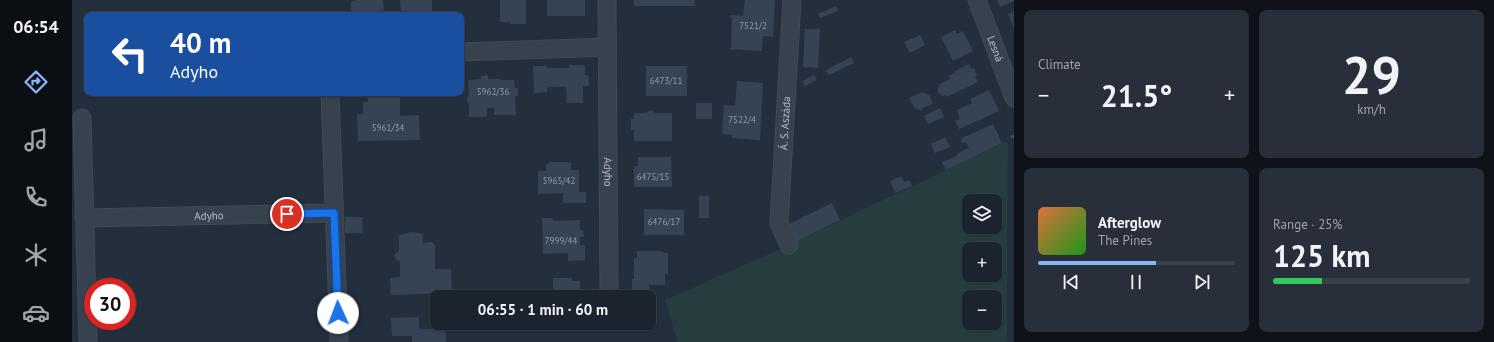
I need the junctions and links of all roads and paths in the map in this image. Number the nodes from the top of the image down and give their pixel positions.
1 (607, 0) edge
2 (792, 0) edge
3 (977, 0) edge
4 (607, 47) junction
5 (464, 52) edge
6 (330, 96) edge
7 (1014, 98) edge
8 (82, 118) dead end
9 (334, 213) junction
10 (84, 218) junction
11 (789, 245) dead end
12 (609, 290) edge
13 (88, 342) edge
14 (339, 342) edge

1 - 4 street, Adyho
2 - 11 street, Á. S. Aszáda
3 - 7 street, Lesná
4 - 5 street
4 - 12 street, Adyho
6 - 9 street
8 - 10 street
9 - 10 street, Adyho
9 - 14 street
10 - 13 street

